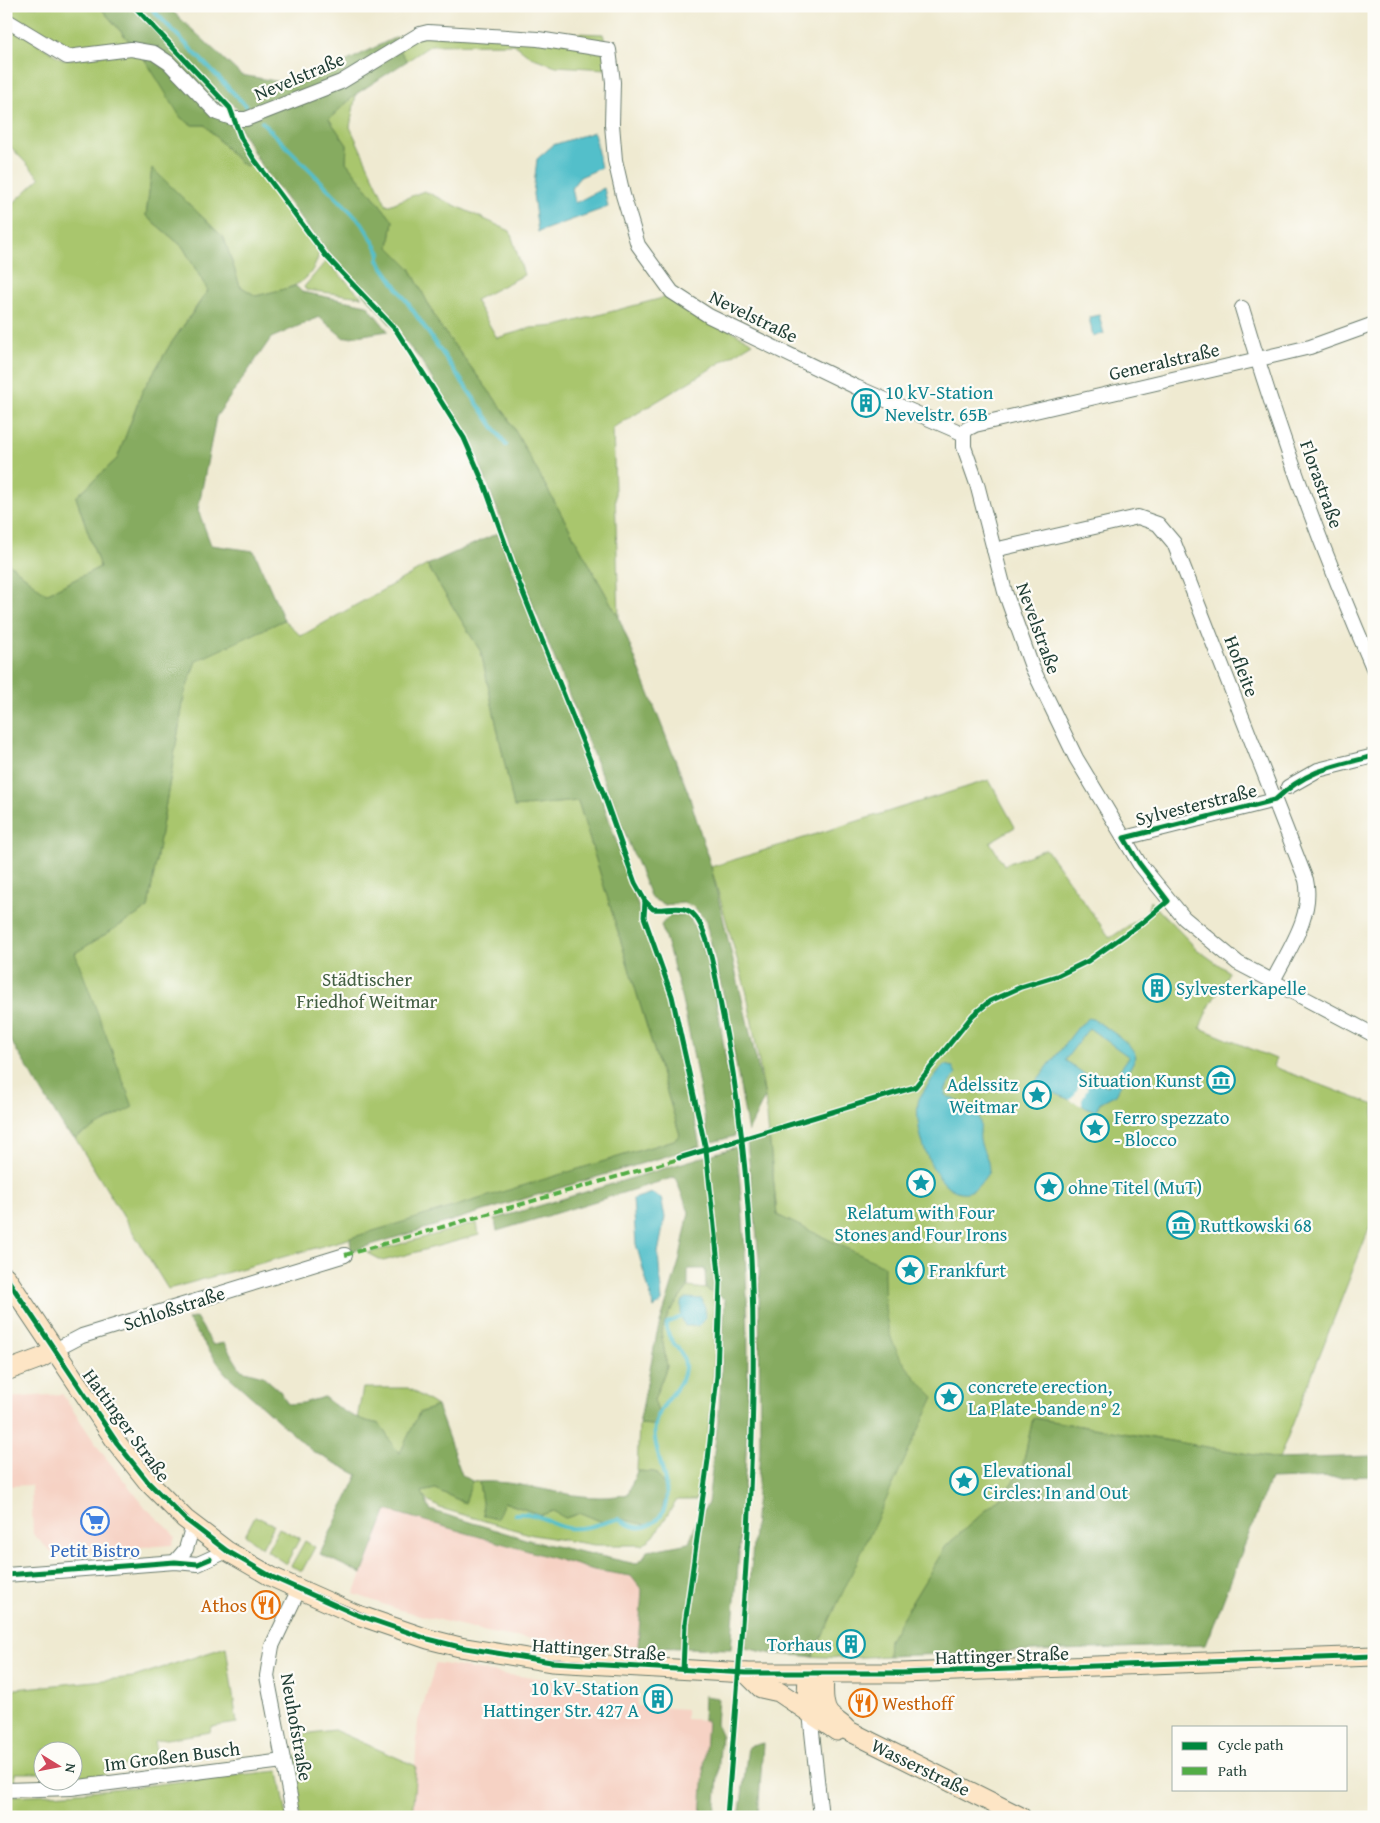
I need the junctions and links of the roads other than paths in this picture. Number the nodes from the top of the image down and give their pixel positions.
1 (6, 20) edge
2 (1242, 308) dead end
3 (1374, 324) edge
4 (1259, 359) junction
5 (964, 434) junction
6 (994, 550) junction
7 (1374, 670) edge
8 (1374, 756) edge
9 (1288, 788) dead end
10 (1274, 800) junction
11 (1124, 838) junction
12 (1272, 983) junction
13 (1374, 1035) edge
14 (346, 1256) dead end
15 (6, 1277) edge
16 (55, 1350) junction
17 (6, 1371) edge
18 (193, 1525) junction
19 (227, 1551) junction
20 (175, 1562) junction
21 (6, 1575) edge
22 (299, 1589) junction
23 (1374, 1656) edge
24 (746, 1673) junction
25 (816, 1674) junction
26 (810, 1713) junction
27 (847, 1730) junction
28 (283, 1761) junction
29 (6, 1790) edge
30 (294, 1817) edge
31 (822, 1817) edge
32 (1021, 1817) edge

1 - 5 street, Nevelstraße
2 - 4 street, Florastraße
3 - 4 street, Generalstraße
4 - 5 street, Generalstraße
4 - 7 street, Florastraße
5 - 6 street, Nevelstraße
6 - 10 street, Hofleite
6 - 11 street, Nevelstraße
8 - 9 street
10 - 11 street, Sylvesterstraße
10 - 12 street, Hofleite
11 - 12 street, Nevelstraße
12 - 13 street, Nevelstraße
14 - 16 street, Schloßstraße
15 - 16 main road, Hattinger Straße
16 - 17 main road, Schloßstraße
16 - 18 main road, Hattinger Straße
18 - 19 main road, Hattinger Straße
18 - 20 street
19 - 20 street
19 - 22 main road, Hattinger Straße
20 - 21 street
22 - 24 main road, Hattinger Straße
22 - 28 street, Neuhofstraße
23 - 25 main road, Hattinger Straße
24 - 25 main road, Hattinger Straße
24 - 26 main road, Wasserstraße
25 - 26 main road
25 - 27 main road, Wasserstraße
26 - 27 main road, Wasserstraße
26 - 31 street
27 - 32 main road, Wasserstraße
28 - 29 street, Im Großen Busch
28 - 30 street, Neuhofstraße

